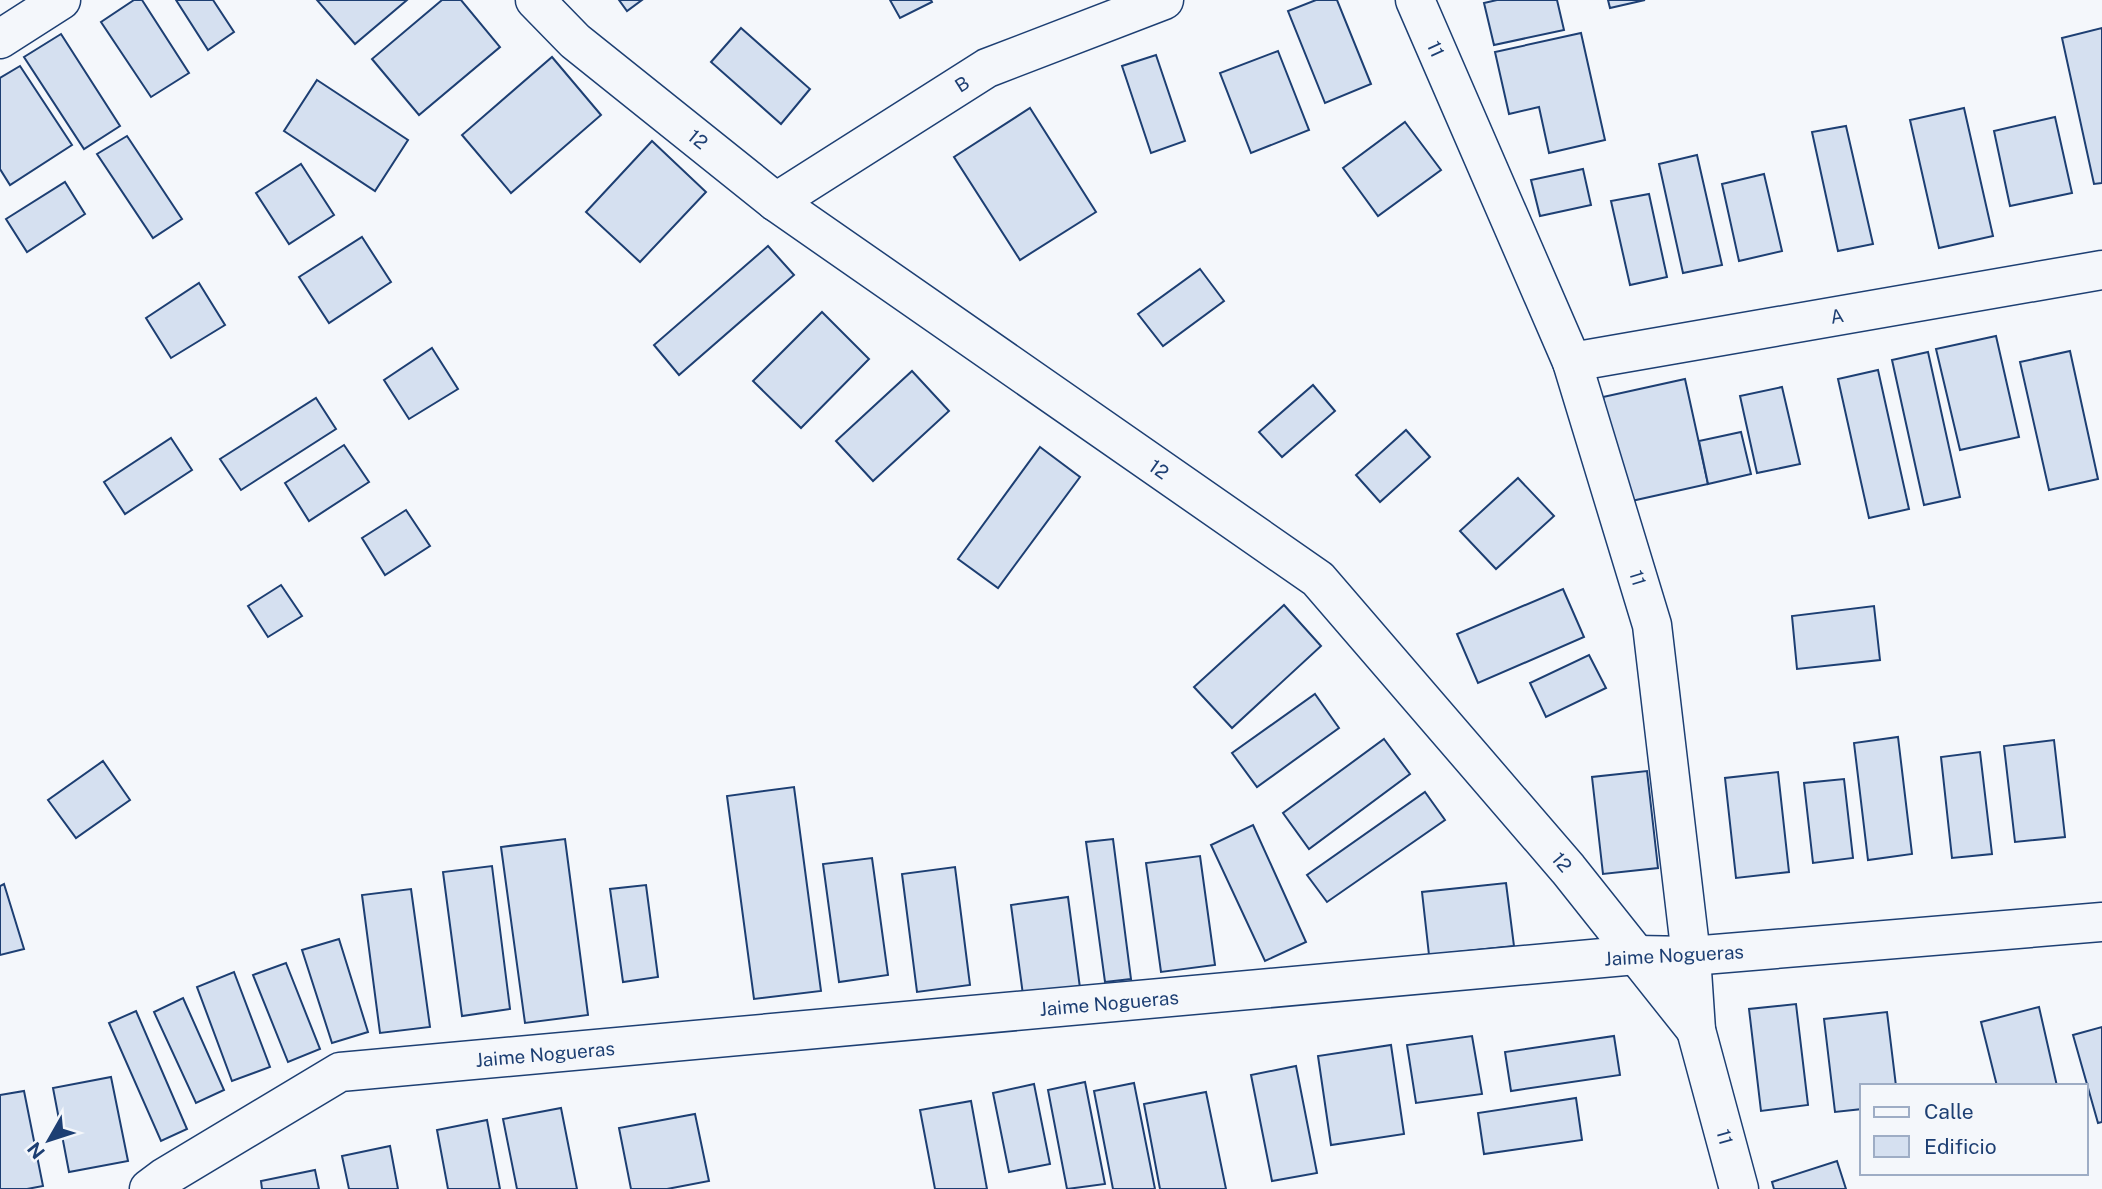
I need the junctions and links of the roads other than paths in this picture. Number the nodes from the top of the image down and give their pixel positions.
1 (61, 0) edge
2 (535, 0) edge
3 (1164, 0) edge
4 (1415, 0) edge
5 (0, 39) edge
6 (776, 202) junction
7 (2102, 270) edge
8 (1572, 362) junction
9 (2102, 922) edge
10 (1636, 955) junction
11 (1691, 956) junction
12 (1696, 1030) junction
13 (149, 1189) edge
14 (1739, 1189) edge

1 - 5 street
2 - 6 street, 12
3 - 6 street, B
4 - 8 street, 11
6 - 10 street, 12
7 - 8 street, A
8 - 11 street, 11
9 - 11 street, Jaime Nogueras
10 - 11 street, Jaime Nogueras
10 - 12 street, 12
10 - 13 street, Jaime Nogueras
11 - 12 street, 11
12 - 14 street, 11

